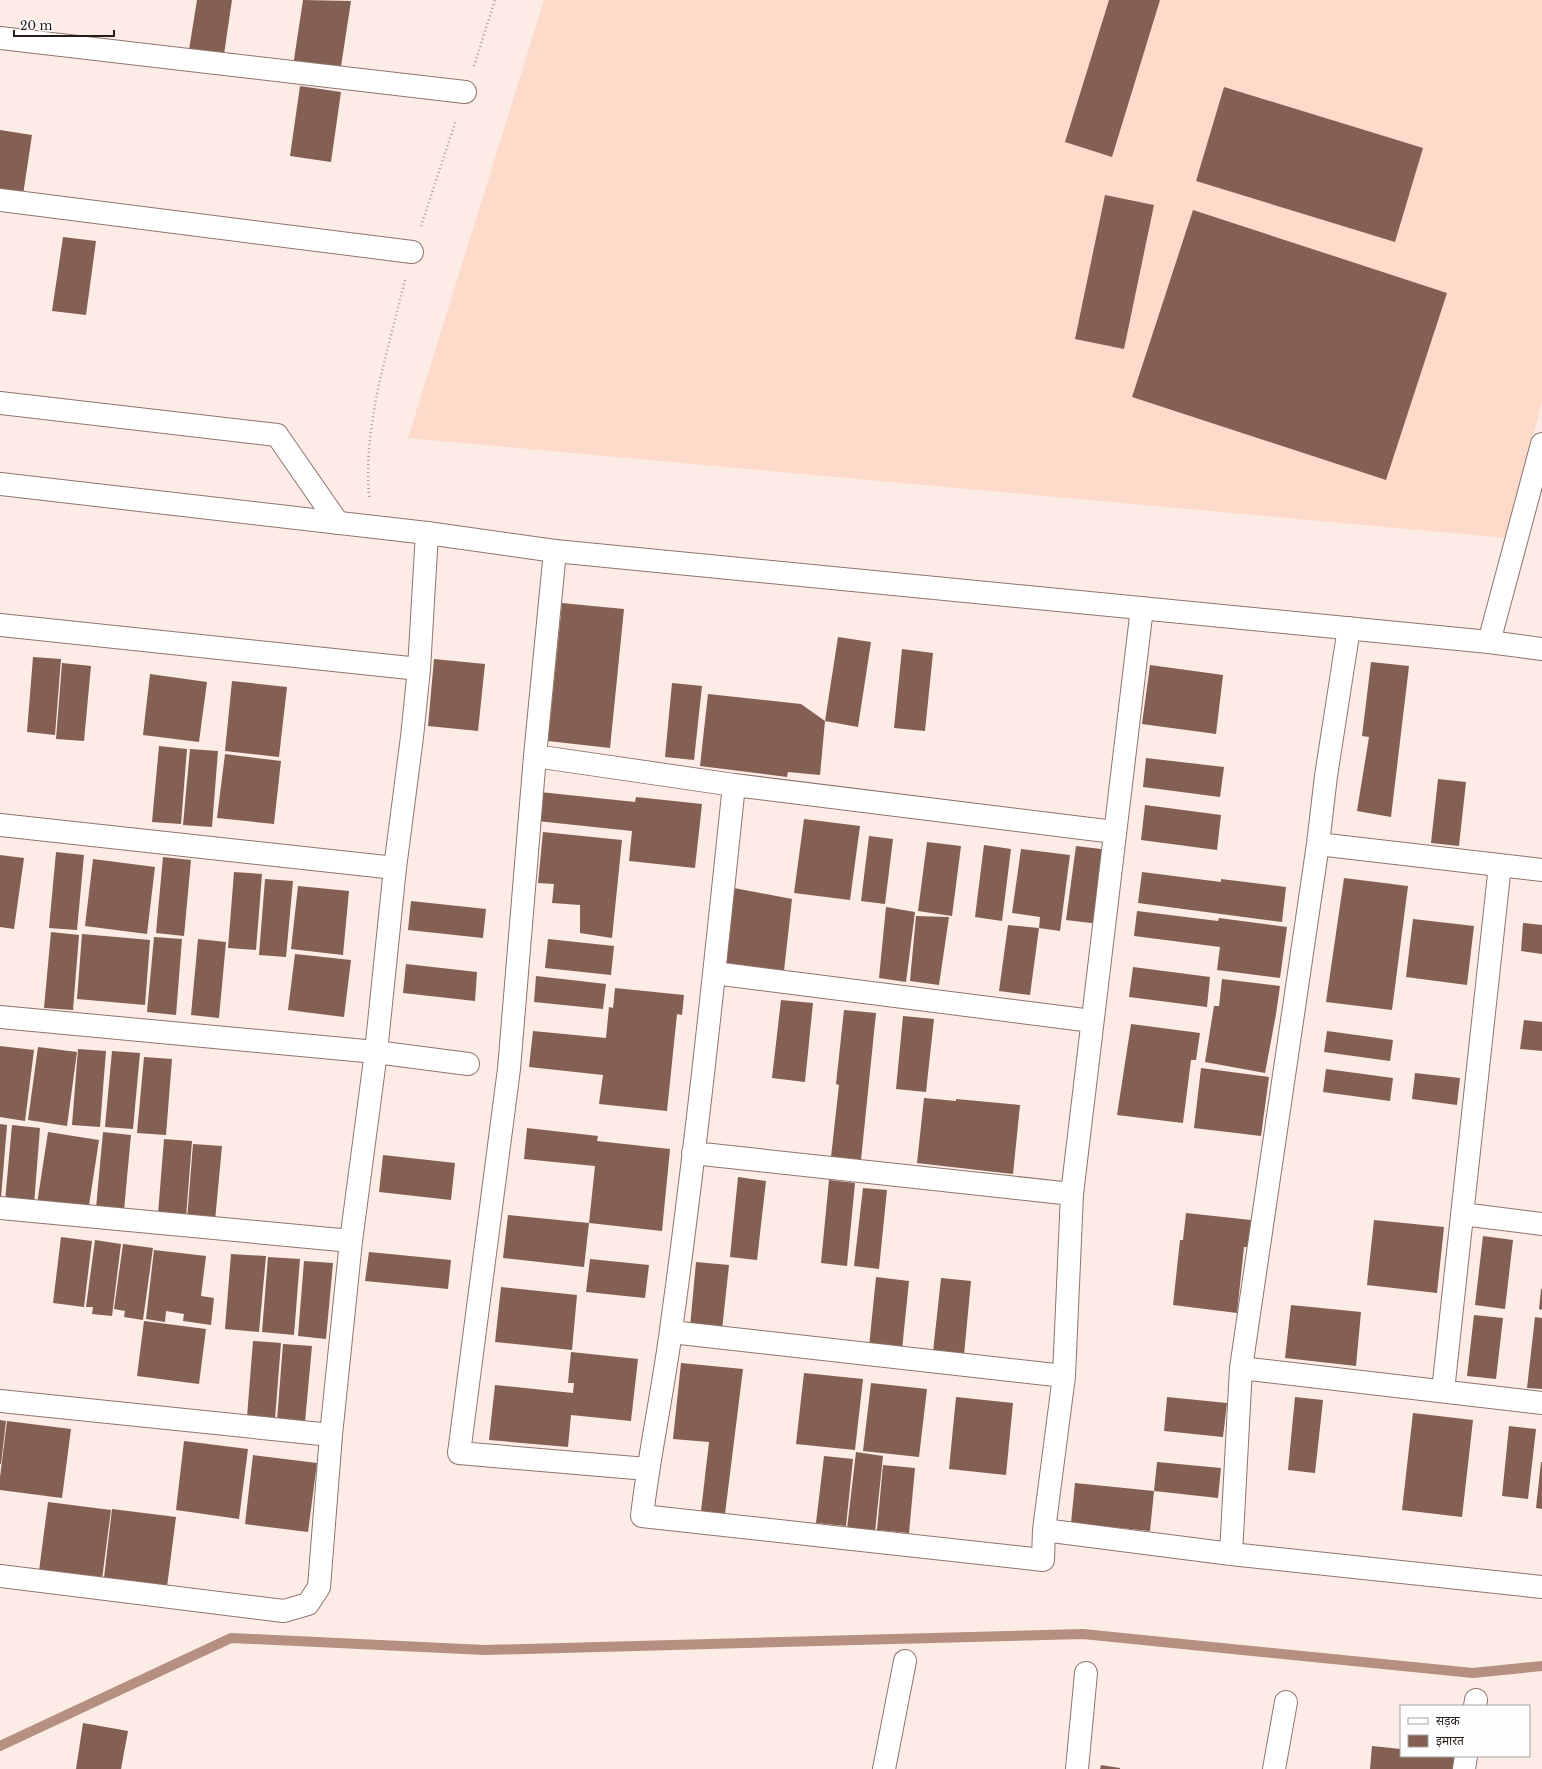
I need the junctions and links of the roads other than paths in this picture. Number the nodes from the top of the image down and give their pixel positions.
1 (0, 38) edge
2 (465, 92) road end
3 (0, 200) edge
4 (412, 252) road end
5 (0, 403) edge
6 (1542, 444) edge
7 (0, 484) edge
8 (338, 523) junction
9 (428, 533) junction
10 (555, 551) junction
11 (1142, 608) junction
12 (0, 625) edge
13 (1349, 628) junction
14 (1489, 642) junction
15 (1542, 650) edge
16 (419, 669) junction
17 (535, 756) junction
18 (734, 785) junction
19 (0, 825) edge
20 (1114, 832) junction
21 (1318, 844) junction
22 (1500, 865) junction
23 (395, 868) junction
24 (1542, 870) edge
25 (714, 973) junction
26 (0, 1017) edge
27 (1092, 1021) junction
28 (376, 1052) junction
29 (468, 1064) dead end
30 (693, 1152) junction
31 (1072, 1194) junction
32 (0, 1208) edge
33 (1462, 1214) junction
34 (1542, 1224) edge
35 (351, 1241) junction
36 (671, 1332) junction
37 (1241, 1368) junction
38 (1064, 1376) junction
39 (1443, 1391) junction
40 (0, 1401) edge
41 (1542, 1403) edge
42 (331, 1435) junction
43 (647, 1469) junction
44 (1044, 1530) junction
45 (1231, 1554) junction
46 (0, 1576) edge
47 (1542, 1587) edge
48 (905, 1660) dead end
49 (1086, 1673) dead end
50 (1286, 1702) dead end
51 (1466, 1757) edge
52 (884, 1769) edge
53 (1077, 1769) edge
54 (1274, 1769) edge
55 (1464, 1769) edge

1 - 2 street
3 - 4 street
5 - 8 street
6 - 14 street
7 - 8 street
8 - 9 street
9 - 10 street
9 - 16 street
10 - 11 street
10 - 17 street
11 - 13 street
11 - 20 street
12 - 16 street
13 - 14 street
13 - 21 street
14 - 15 street
16 - 23 street
17 - 18 street
17 - 43 street
18 - 20 street
18 - 25 street
19 - 23 street
20 - 27 street
21 - 22 street
21 - 37 street
22 - 24 street
22 - 33 street
23 - 28 street
25 - 27 street
25 - 30 street
26 - 28 street
27 - 31 street
28 - 29 street
28 - 35 street
30 - 31 street
30 - 36 street
31 - 38 street
32 - 35 street
33 - 34 street
33 - 39 street
35 - 42 street
36 - 38 street
36 - 43 street
37 - 39 street
37 - 45 street
38 - 44 street
39 - 41 street
40 - 42 street
42 - 46 street
43 - 44 street
44 - 45 street
45 - 47 street
48 - 52 street
49 - 53 street
50 - 54 street
51 - 55 street

